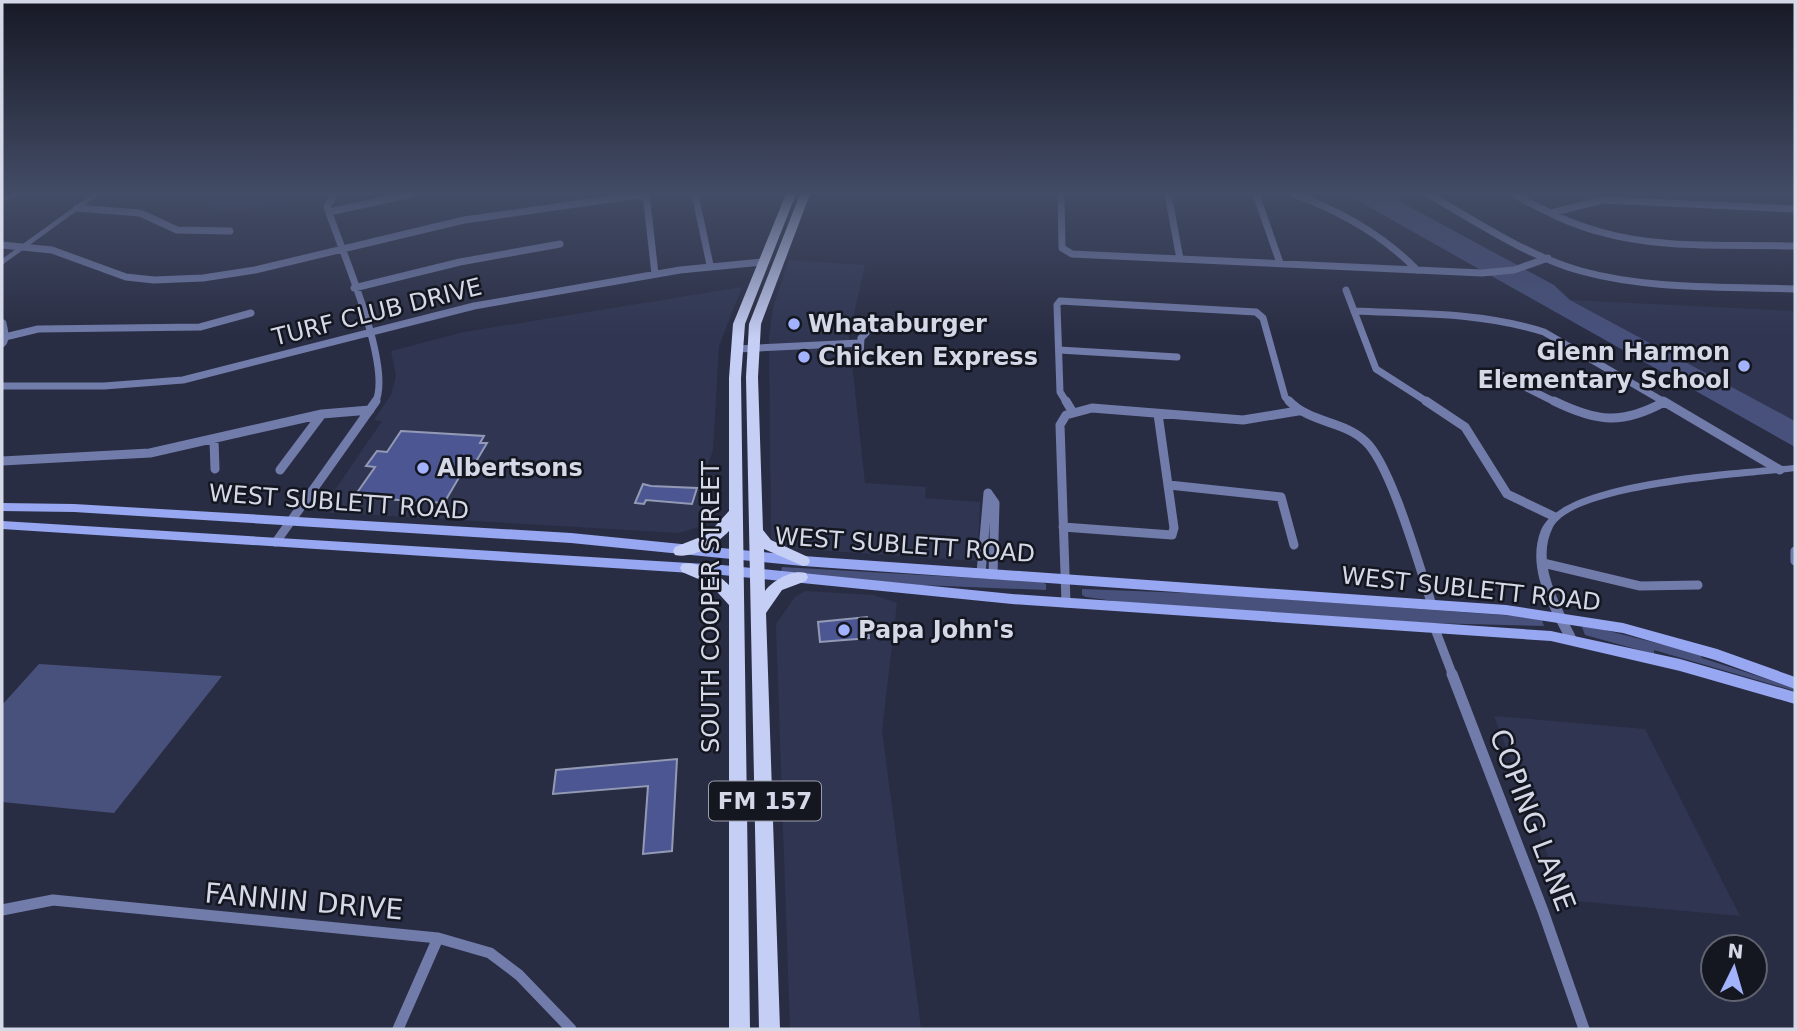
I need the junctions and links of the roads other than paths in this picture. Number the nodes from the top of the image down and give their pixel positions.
1 (30, 242) edge
2 (339, 242) edge
3 (367, 242) edge
4 (651, 242) edge
5 (705, 242) edge
6 (770, 242) edge
7 (786, 242) edge
8 (1061, 242) edge
9 (1177, 242) edge
10 (1273, 242) edge
11 (1385, 242) edge
12 (1518, 242) edge
13 (1714, 242) edge
14 (560, 244) dead end
15 (2, 245) edge
16 (25, 246) junction
17 (1795, 246) edge
18 (341, 248) junction
19 (1548, 258) junction
20 (1180, 259) junction
21 (762, 262) junction
22 (2, 263) edge
23 (1280, 263) junction
24 (710, 265) junction
25 (1417, 270) junction
26 (655, 274) junction
27 (354, 288) junction
28 (1795, 289) edge
29 (1346, 290) dead end
30 (1354, 312) junction
31 (251, 313) dead end
32 (2, 321) edge
33 (369, 332) junction
34 (862, 338) joint
35 (4, 341) edge
36 (753, 348) junction
37 (737, 349) junction
38 (1059, 350) junction
39 (860, 356) dead end
40 (1177, 358) dead end
41 (1495, 372) dead end
42 (2, 386) edge
43 (1664, 402) junction
44 (370, 410) junction
45 (1072, 411) junction
46 (1297, 411) junction
47 (322, 414) junction
48 (1158, 414) junction
49 (214, 441) junction
50 (2, 461) edge
51 (1795, 468) edge
52 (215, 469) dead end
53 (280, 470) dead end
54 (1780, 470) junction
55 (1168, 485) junction
56 (2, 507) edge
57 (737, 510) junction
58 (1555, 517) junction
59 (292, 521) junction
60 (2, 525) edge
61 (1063, 527) junction
62 (757, 532) junction
63 (989, 536) dead end
64 (275, 542) junction
65 (1294, 545) dead end
66 (680, 551) junction
67 (1795, 551) edge
68 (1795, 561) edge
69 (737, 563) junction
70 (1543, 564) junction
71 (758, 565) junction
72 (687, 568) junction
73 (802, 569) junction
74 (987, 574) junction
75 (1064, 579) junction
76 (1698, 585) dead end
77 (1066, 603) junction
78 (738, 605) junction
79 (1432, 605) junction
80 (760, 610) junction
81 (1561, 616) junction
82 (1435, 629) junction
83 (1571, 639) junction
84 (1795, 683) edge
85 (1795, 698) edge
86 (2, 910) edge
87 (438, 938) junction
88 (398, 1029) edge
89 (571, 1029) edge
90 (739, 1029) edge
91 (769, 1029) edge
92 (1584, 1029) edge

1 - 16 street
2 - 18 street
3 - 18 street
4 - 26 street
5 - 24 street
6 - 21 main road, SOUTH COOPER STREET / FM 157
7 - 36 main road, SOUTH COOPER STREET / FM 157
8 - 20 street
9 - 20 street
10 - 23 street
11 - 25 street
12 - 19 street
13 - 17 street
14 - 27 street
15 - 16 street
16 - 18 street
16 - 22 street
18 - 27 street
19 - 25 street
19 - 28 street
20 - 23 street
21 - 24 street, TURF CLUB DRIVE
21 - 37 main road, SOUTH COOPER STREET / FM 157
23 - 25 street
24 - 26 street, TURF CLUB DRIVE
26 - 33 street, TURF CLUB DRIVE
27 - 33 street
29 - 30 street
30 - 43 street
30 - 58 street
31 - 35 street
32 - 35 street
33 - 42 street, TURF CLUB DRIVE
33 - 44 street
34 - 36 street
34 - 39 street
36 - 37 street
36 - 62 main road, SOUTH COOPER STREET / FM 157
37 - 57 main road, SOUTH COOPER STREET / FM 157
38 - 40 street
38 - 45 street
38 - 46 street
41 - 43 street
43 - 54 street
44 - 47 street
44 - 59 street
45 - 48 street
45 - 61 street
46 - 48 street
46 - 79 street
47 - 49 street
47 - 53 street
48 - 55 street
49 - 50 street
49 - 52 street
51 - 54 street
54 - 58 street
55 - 61 street
55 - 65 street
56 - 59 main road, WEST SUBLETT ROAD
57 - 66 main road
57 - 69 main road, SOUTH COOPER STREET / FM 157
58 - 70 street
59 - 64 street
59 - 66 main road, WEST SUBLETT ROAD
60 - 64 main road, WEST SUBLETT ROAD
61 - 75 street
62 - 71 main road, SOUTH COOPER STREET / FM 157
62 - 73 main road
63 - 74 street
64 - 72 main road, WEST SUBLETT ROAD
66 - 69 main road, WEST SUBLETT ROAD
67 - 68 street
69 - 71 main road, WEST SUBLETT ROAD
69 - 72 main road, WEST SUBLETT ROAD
69 - 78 main road, SOUTH COOPER STREET / FM 157
70 - 76 street
70 - 81 street
71 - 73 main road, WEST SUBLETT ROAD
71 - 80 main road, SOUTH COOPER STREET / FM 157
72 - 78 main road
73 - 74 main road, WEST SUBLETT ROAD
73 - 77 main road, WEST SUBLETT ROAD
73 - 80 main road
74 - 75 main road, WEST SUBLETT ROAD
75 - 77 street
75 - 79 main road, WEST SUBLETT ROAD
77 - 82 main road, WEST SUBLETT ROAD
78 - 90 main road, SOUTH COOPER STREET / FM 157
79 - 81 main road, WEST SUBLETT ROAD
80 - 91 main road, SOUTH COOPER STREET / FM 157
81 - 83 street
81 - 84 main road, WEST SUBLETT ROAD
82 - 83 main road, WEST SUBLETT ROAD
82 - 92 street, COPING LANE
83 - 85 main road, WEST SUBLETT ROAD
86 - 87 street, FANNIN DRIVE
87 - 88 street
87 - 89 street, FANNIN DRIVE

